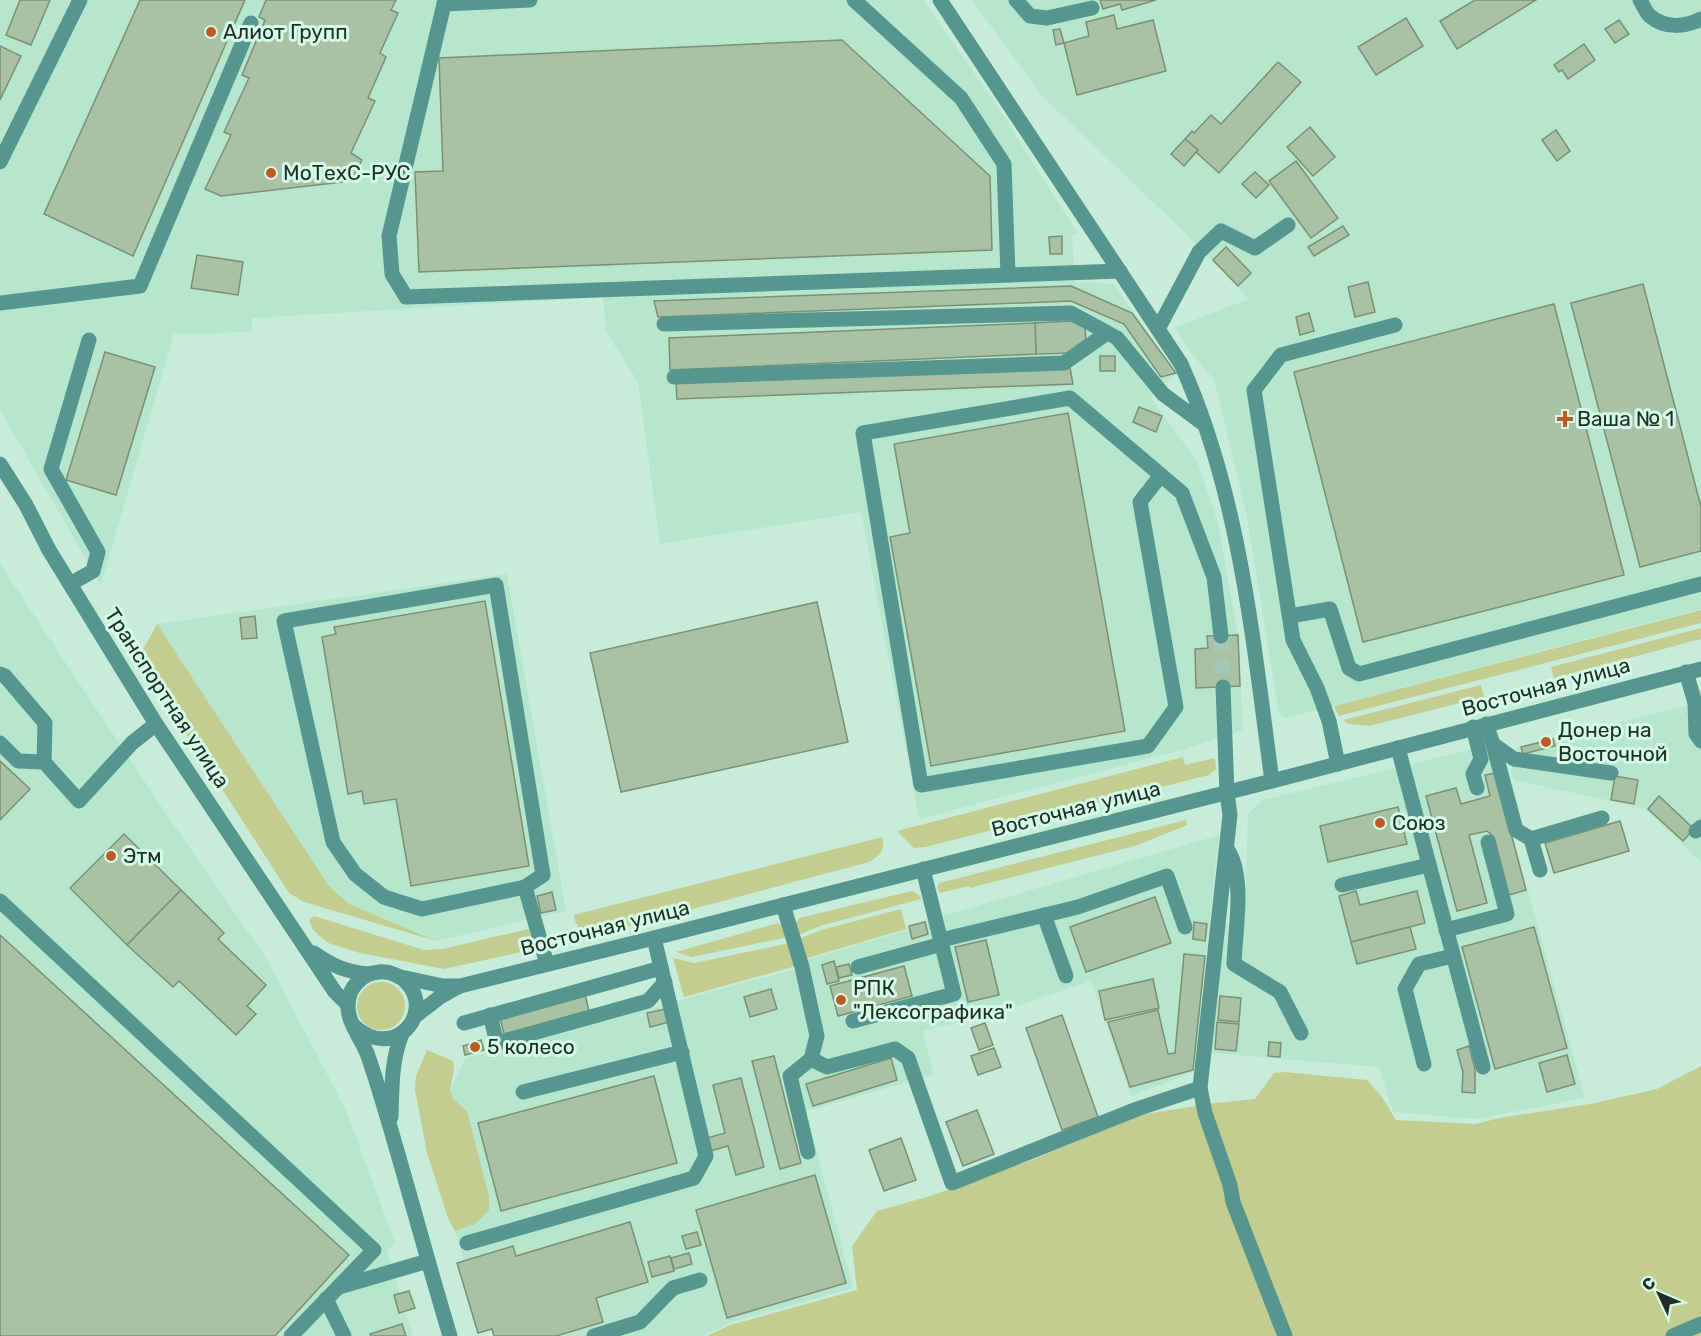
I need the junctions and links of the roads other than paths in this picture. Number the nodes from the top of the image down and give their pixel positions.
1 (80, 0) edge
2 (530, 0) edge
3 (854, 0) edge
4 (940, 0) edge
5 (1017, 0) edge
6 (1640, 0) edge
7 (446, 2) edge
8 (1092, 8) dead end
9 (1701, 20) edge
10 (251, 23) dead end
11 (0, 162) edge
12 (1288, 225) dead end
13 (1120, 271) junction
14 (1008, 275) junction
15 (0, 303) edge
16 (664, 324) dead end
17 (1395, 325) dead end
18 (1158, 328) junction
19 (1107, 333) junction
20 (89, 340) dead end
21 (674, 376) dead end
22 (1205, 425) junction
23 (0, 464) edge
24 (1161, 475) junction
25 (70, 584) junction
26 (1701, 584) edge
27 (1290, 616) junction
28 (1221, 636) tunnel mouth
29 (1694, 670) edge
30 (0, 674) edge
31 (1223, 687) tunnel mouth
32 (156, 724) junction
33 (1480, 726) junction
34 (1701, 741) edge
35 (0, 743) edge
36 (1493, 744) junction
37 (1398, 748) junction
38 (44, 762) junction
39 (1338, 764) junction
40 (1611, 773) dead end
41 (1272, 782) junction
42 (1477, 788) dead end
43 (1227, 793) junction
44 (1602, 818) dead end
45 (1531, 839) junction
46 (1488, 842) dead end
47 (1227, 849) junction
48 (1429, 865) junction
49 (923, 870) junction
50 (1540, 870) dead end
51 (1342, 885) dead end
52 (525, 887) junction
53 (0, 901) edge
54 (783, 905) junction
55 (1044, 915) junction
56 (1185, 927) dead end
57 (1446, 930) junction
58 (654, 939) junction
59 (941, 942) junction
60 (307, 948) junction
61 (1453, 956) junction
62 (547, 964) junction
63 (858, 967) dead end
64 (369, 974) junction
65 (663, 975) junction
66 (1066, 976) dead end
67 (401, 977) junction
68 (460, 986) junction
69 (348, 1005) junction
70 (490, 1015) junction
71 (414, 1017) junction
72 (853, 1021) dead end
73 (464, 1023) dead end
74 (354, 1026) junction
75 (1301, 1033) dead end
76 (402, 1034) junction
77 (682, 1052) junction
78 (811, 1059) junction
79 (1424, 1064) dead end
80 (1483, 1068) dead end
81 (1200, 1088) junction
82 (523, 1092) dead end
83 (391, 1129) junction
84 (808, 1152) dead end
85 (468, 1243) dead end
86 (428, 1261) junction
87 (700, 1280) dead end
88 (338, 1287) junction
89 (326, 1299) junction
90 (1701, 1324) edge
91 (291, 1336) edge
92 (344, 1336) edge
93 (450, 1336) edge
94 (594, 1336) edge
95 (1285, 1336) edge
96 (1673, 1336) edge

1 - 11 street
2 - 7 street
3 - 14 street
4 - 13 street
5 - 8 street
6 - 9 street
7 - 14 street
10 - 15 street
12 - 18 street
13 - 14 street
13 - 18 street
16 - 19 street
17 - 27 street
18 - 22 street
19 - 21 street
19 - 22 street
20 - 25 street
22 - 41 street
23 - 25 street, Транспортная улица
24 - 24 street
24 - 28 street
25 - 32 street, Транспортная улица
26 - 27 street
27 - 39 street
29 - 33 street, Восточная улица
29 - 34 street
30 - 38 street
31 - 43 street
32 - 38 street
32 - 60 street, Транспортная улица
33 - 36 street
33 - 37 street, Восточная улица
33 - 42 street
35 - 38 street
36 - 40 street
36 - 45 street
37 - 39 street, Восточная улица
37 - 48 street
39 - 41 street, Восточная улица
41 - 43 street, Восточная улица
43 - 47 street
43 - 49 street, Восточная улица
44 - 45 street
45 - 50 street
46 - 57 street
47 - 75 street
47 - 81 street
48 - 51 street
48 - 57 street
49 - 54 street, Восточная улица
49 - 59 street
52 - 52 street
52 - 62 street
53 - 88 street
54 - 58 street, Восточная улица
54 - 78 street
55 - 56 street
55 - 59 street
55 - 66 street
57 - 61 street
58 - 62 street, Восточная улица
58 - 65 street
59 - 63 street
59 - 72 street
60 - 64 street
60 - 69 street, Транспортная улица
61 - 79 street
61 - 80 street
62 - 68 street, Восточная улица
64 - 67 street
64 - 69 street
65 - 70 street
65 - 70 street
65 - 77 street
67 - 68 street, Восточная улица
67 - 71 street
68 - 71 street, Восточная улица
69 - 74 street
70 - 73 street
71 - 76 street
74 - 76 street
74 - 83 street
76 - 83 street
77 - 82 street
77 - 85 street
78 - 81 street
78 - 84 street
81 - 95 street
83 - 86 street
86 - 88 street
86 - 93 street
87 - 94 street
88 - 89 street
89 - 91 street
89 - 92 street
90 - 96 street

